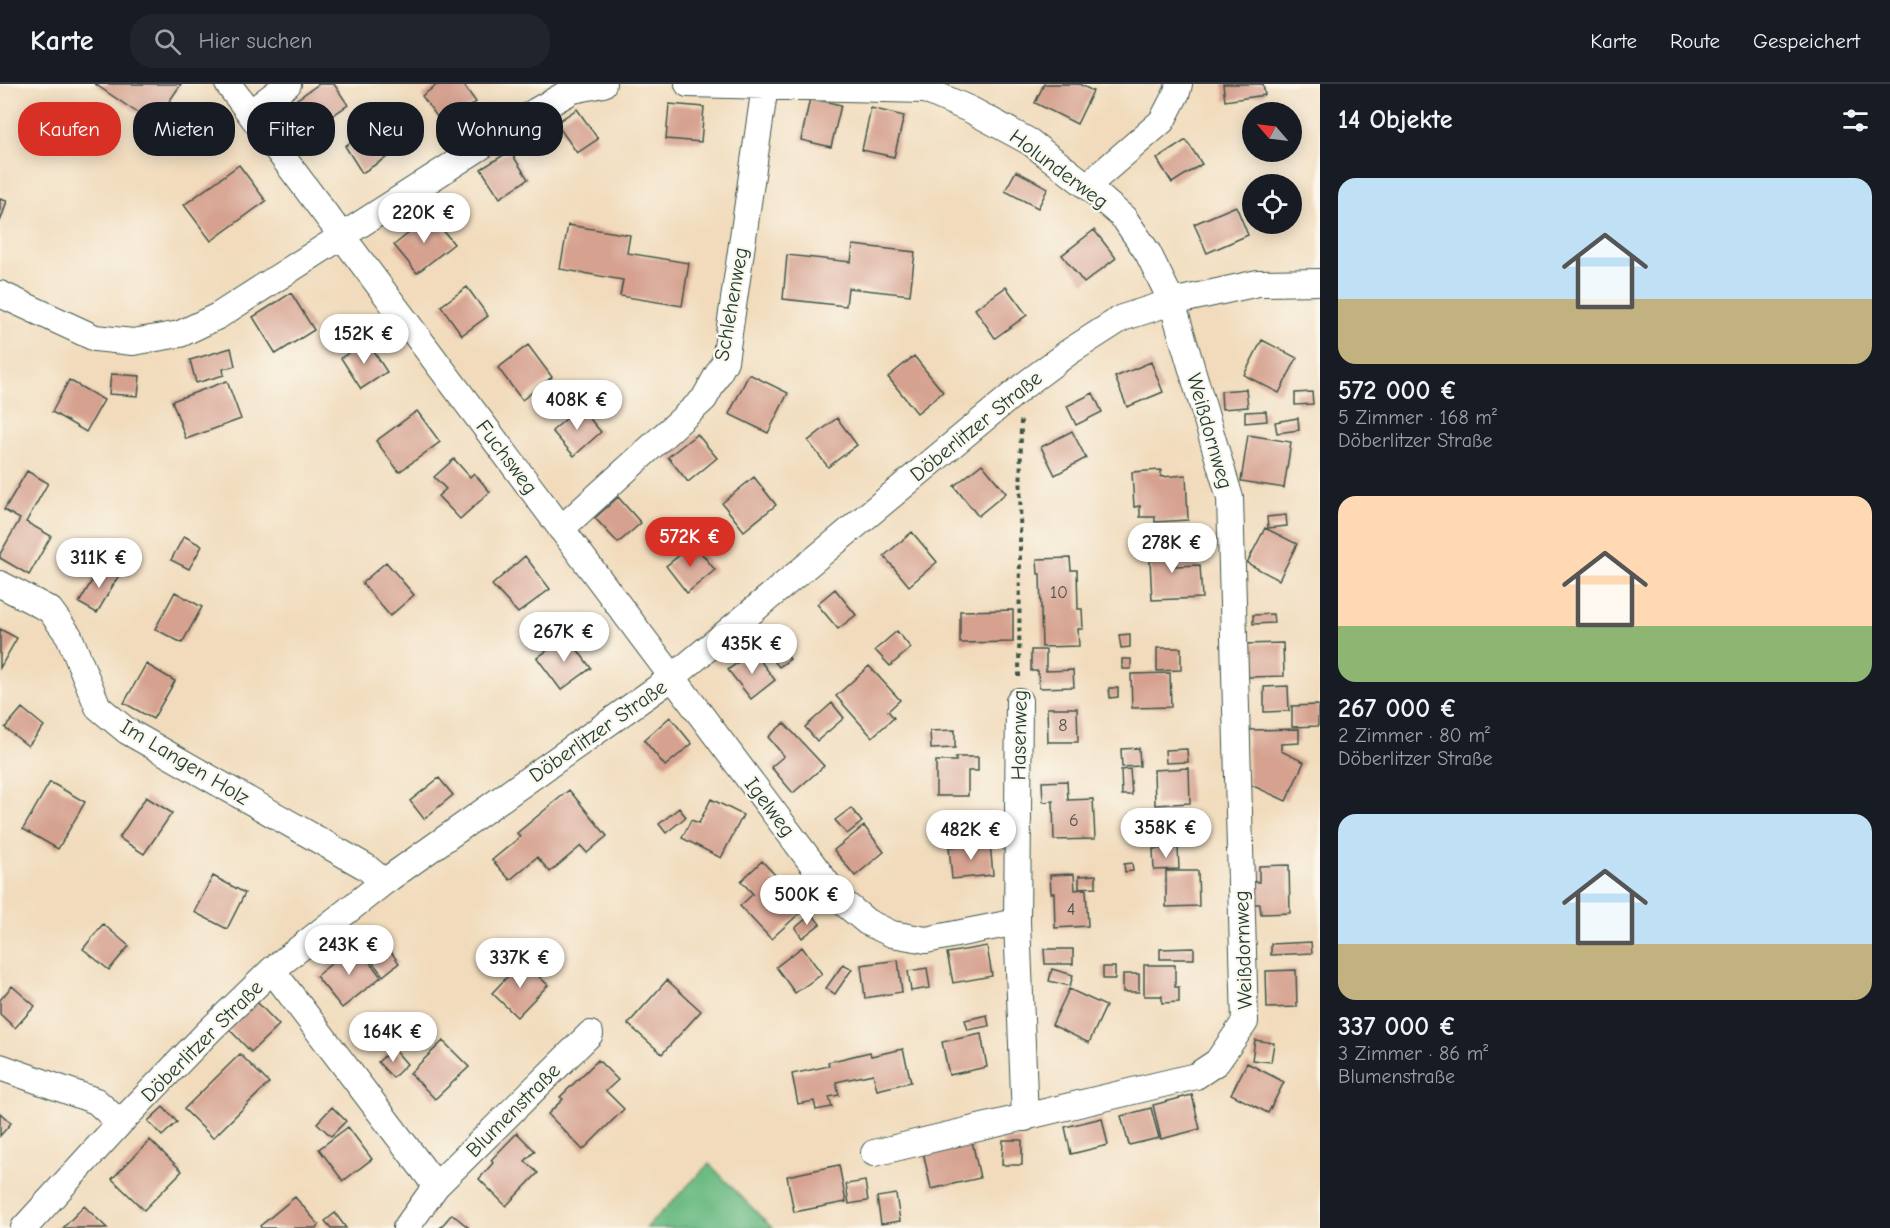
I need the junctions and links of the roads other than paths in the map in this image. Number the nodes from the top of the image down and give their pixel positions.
1 (228, 84) edge
2 (288, 84) edge
3 (603, 84) edge
4 (688, 84) edge
5 (1179, 84) edge
6 (765, 86) junction
7 (264, 102) edge
8 (247, 109) edge
9 (282, 156) edge
10 (1087, 186) junction
11 (342, 236) junction
12 (1320, 282) edge
13 (0, 294) edge
14 (1172, 302) junction
15 (561, 529) junction
16 (0, 584) edge
17 (673, 677) junction
18 (1019, 701) road end
19 (384, 882) junction
20 (1017, 922) junction
21 (272, 970) junction
22 (590, 1034) dead end
23 (0, 1067) edge
24 (1025, 1118) junction
25 (120, 1123) junction
26 (874, 1153) dead end
27 (436, 1186) junction
28 (24, 1228) edge
29 (406, 1228) edge

1 - 8 street, Fuchsweg
2 - 7 street
3 - 11 street
4 - 6 street, Holunderweg
5 - 10 street
6 - 10 street, Holunderweg
6 - 15 street, Schlehenweg
9 - 11 street, Fuchsweg
10 - 14 street, Holunderweg
11 - 13 street
11 - 15 street, Fuchsweg
12 - 14 street, Döberlitzer Straße
14 - 17 street, Döberlitzer Straße
14 - 24 street, Weißdornweg
15 - 17 street, Fuchsweg
16 - 19 street, Im Langen Holz
17 - 19 street, Döberlitzer Straße
17 - 20 street, Igelweg
18 - 20 street, Hasenweg
19 - 21 street, Döberlitzer Straße
20 - 24 street, Hasenweg
21 - 25 street, Döberlitzer Straße
21 - 27 street
22 - 27 street, Blumenstraße
23 - 25 street
24 - 26 street, Weißdornweg
25 - 28 street, Döberlitzer Straße
27 - 29 street, Blumenstraße

